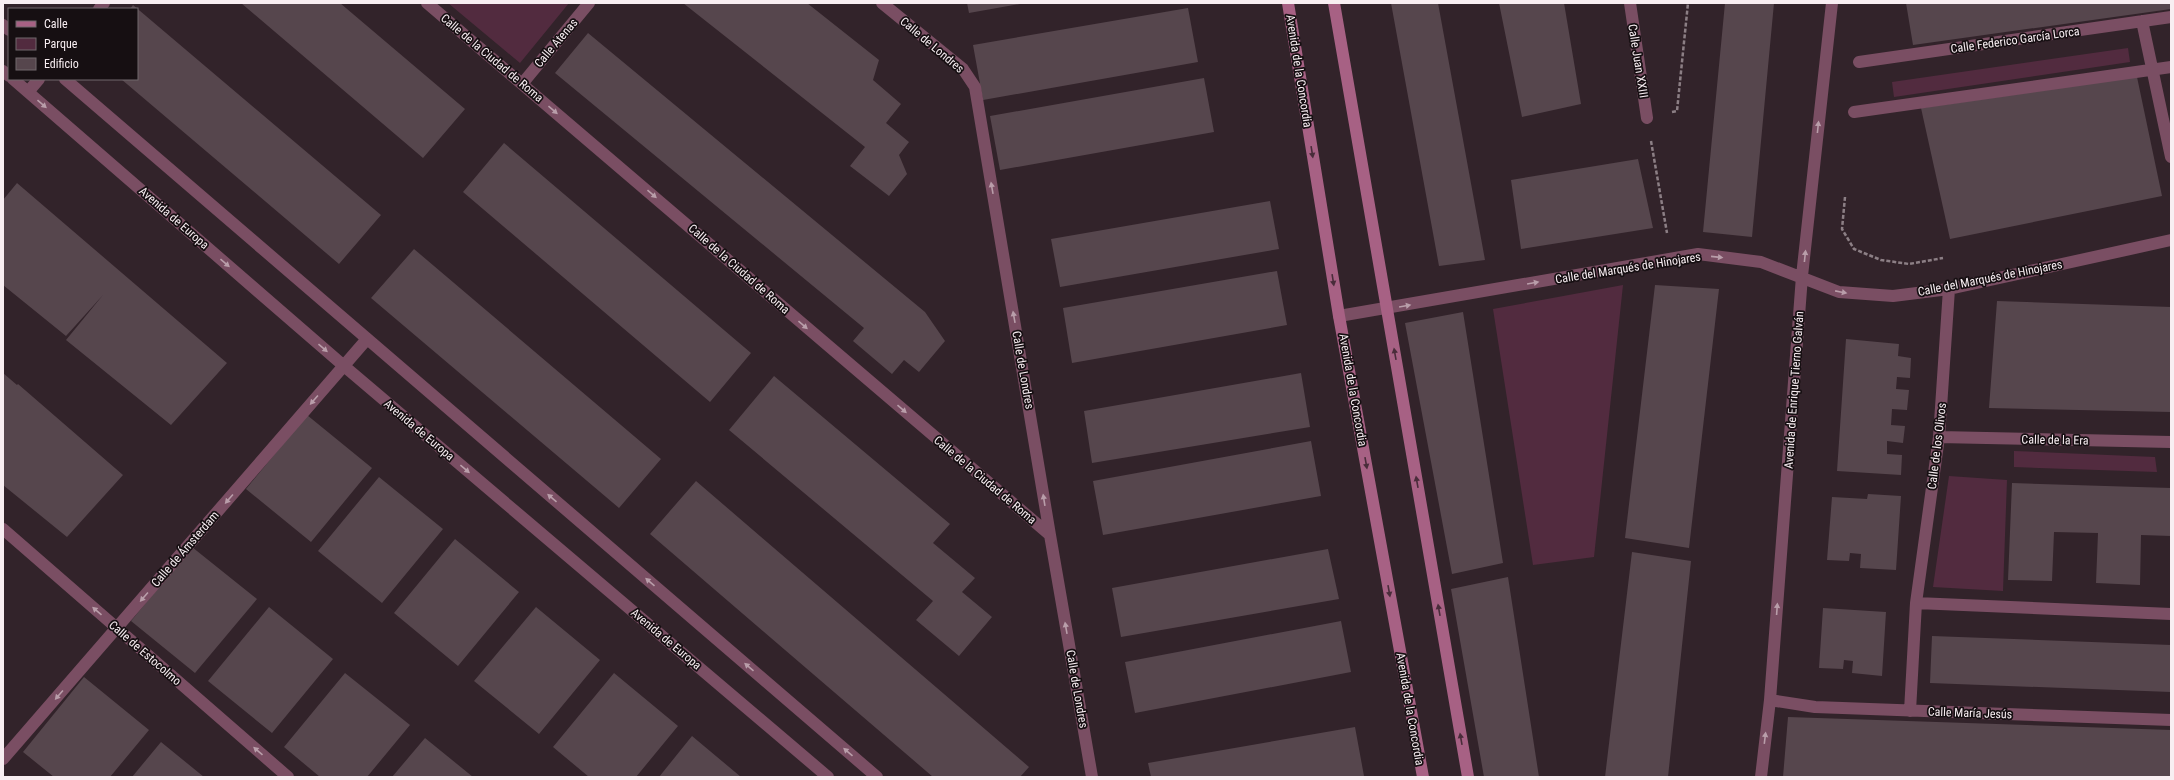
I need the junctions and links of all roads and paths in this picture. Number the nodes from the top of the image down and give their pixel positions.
1 (427, 3) edge
2 (589, 3) edge
3 (882, 3) edge
4 (1288, 3) edge
5 (1334, 3) edge
6 (1630, 3) edge
7 (1688, 3) edge
8 (1832, 3) edge
9 (2171, 17) edge
10 (2142, 21) junction
11 (1859, 62) dead end
12 (2171, 67) edge
13 (2152, 69) junction
14 (14, 80) edge
15 (38, 80) edge
16 (66, 80) edge
17 (522, 84) junction
18 (28, 92) junction
19 (1854, 112) dead end
20 (1647, 118) junction
21 (2171, 157) edge
22 (1845, 197) dead end
23 (1667, 238) dead end
24 (2171, 240) edge
25 (1943, 258) dead end
26 (1802, 276) junction
27 (1949, 289) junction
28 (1386, 309) junction
29 (1339, 316) junction
30 (367, 339) junction
31 (344, 366) junction
32 (1939, 437) junction
33 (2171, 442) edge
34 (3, 529) edge
35 (1050, 535) junction
36 (1916, 603) junction
37 (2171, 614) edge
38 (117, 628) junction
39 (1770, 700) junction
40 (1910, 711) junction
41 (2171, 720) edge
42 (3, 759) edge
43 (288, 777) edge
44 (828, 777) edge
45 (877, 777) edge
46 (1092, 777) edge
47 (1423, 777) edge
48 (1468, 777) edge
49 (1761, 777) edge

1 - 17 street, Calle de la Ciudad de Roma
2 - 17 street, Calle Atenas
35 -> 3 street, Calle de Londres
4 -> 29 street, Avenida de la Concordia
5 - 28 street
6 - 20 street, Calle Juan XXIII
7 - 20 path
26 -> 8 street, Avenida de Enrique Tierno Galván
9 - 10 street, Calle Federico García Lorca
10 - 11 street, Calle Federico García Lorca
10 - 13 street
12 - 13 street
13 - 19 street
13 - 21 street
14 - 18 street, Avenida de Europa
15 - 18 street
16 - 30 street
17 -> 35 street, Calle de la Ciudad de Roma
18 -> 31 street, Avenida de Europa
20 - 23 path
22 - 25 path
24 - 27 street, Calle del Marqués de Hinojares
26 -> 27 street, Calle del Marqués de Hinojares
28 -> 26 street, Calle del Marqués de Hinojares
39 -> 26 street, Avenida de Enrique Tierno Galván
27 - 32 street, Calle de los Olivos
28 - 29 street, Calle del Marqués de Hinojares
48 -> 28 street
29 -> 47 street, Avenida de la Concordia
30 - 31 street, Calle de Ámsterdam
45 -> 30 street
31 -> 38 street, Calle de Ámsterdam
31 -> 44 street, Avenida de Europa
32 - 33 street, Calle de la Era
32 - 36 street, Calle de los Olivos
38 -> 34 street, Calle de Estocolmo
46 -> 35 street, Calle de Londres
36 - 37 street
36 - 40 street, Calle de los Olivos
38 -> 42 street, Calle de Ámsterdam
43 -> 38 street, Calle de Estocolmo
39 - 40 street, Calle María Jesús
49 -> 39 street, Avenida de Enrique Tierno Galván
40 - 41 street, Calle María Jesús

